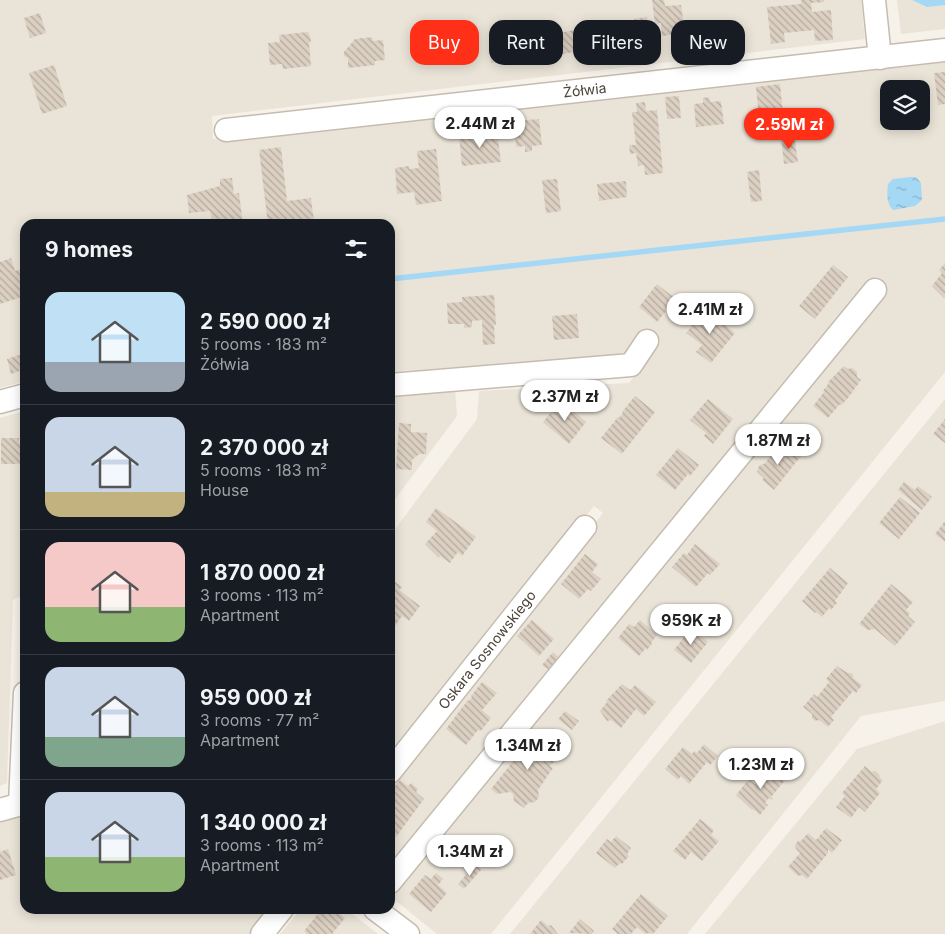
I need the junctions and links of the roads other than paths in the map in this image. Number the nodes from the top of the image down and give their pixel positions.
1 (874, 0) edge
2 (945, 50) edge
3 (880, 58) junction
4 (226, 130) dead end
5 (875, 290) dead end
6 (647, 341) dead end
7 (395, 385) edge
8 (20, 396) edge
9 (0, 402) edge
10 (585, 527) dead end
11 (20, 749) edge
12 (395, 766) edge
13 (15, 806) edge
14 (395, 876) edge
15 (278, 914) edge
16 (382, 914) edge
17 (262, 934) edge
18 (408, 934) edge

1 - 3 street
2 - 3 street, Żółwia
3 - 4 street, Żółwia
5 - 14 street
6 - 7 street
8 - 9 street
10 - 12 street, Oskara Sosnowskiego
11 - 13 street
15 - 17 street
16 - 18 street

